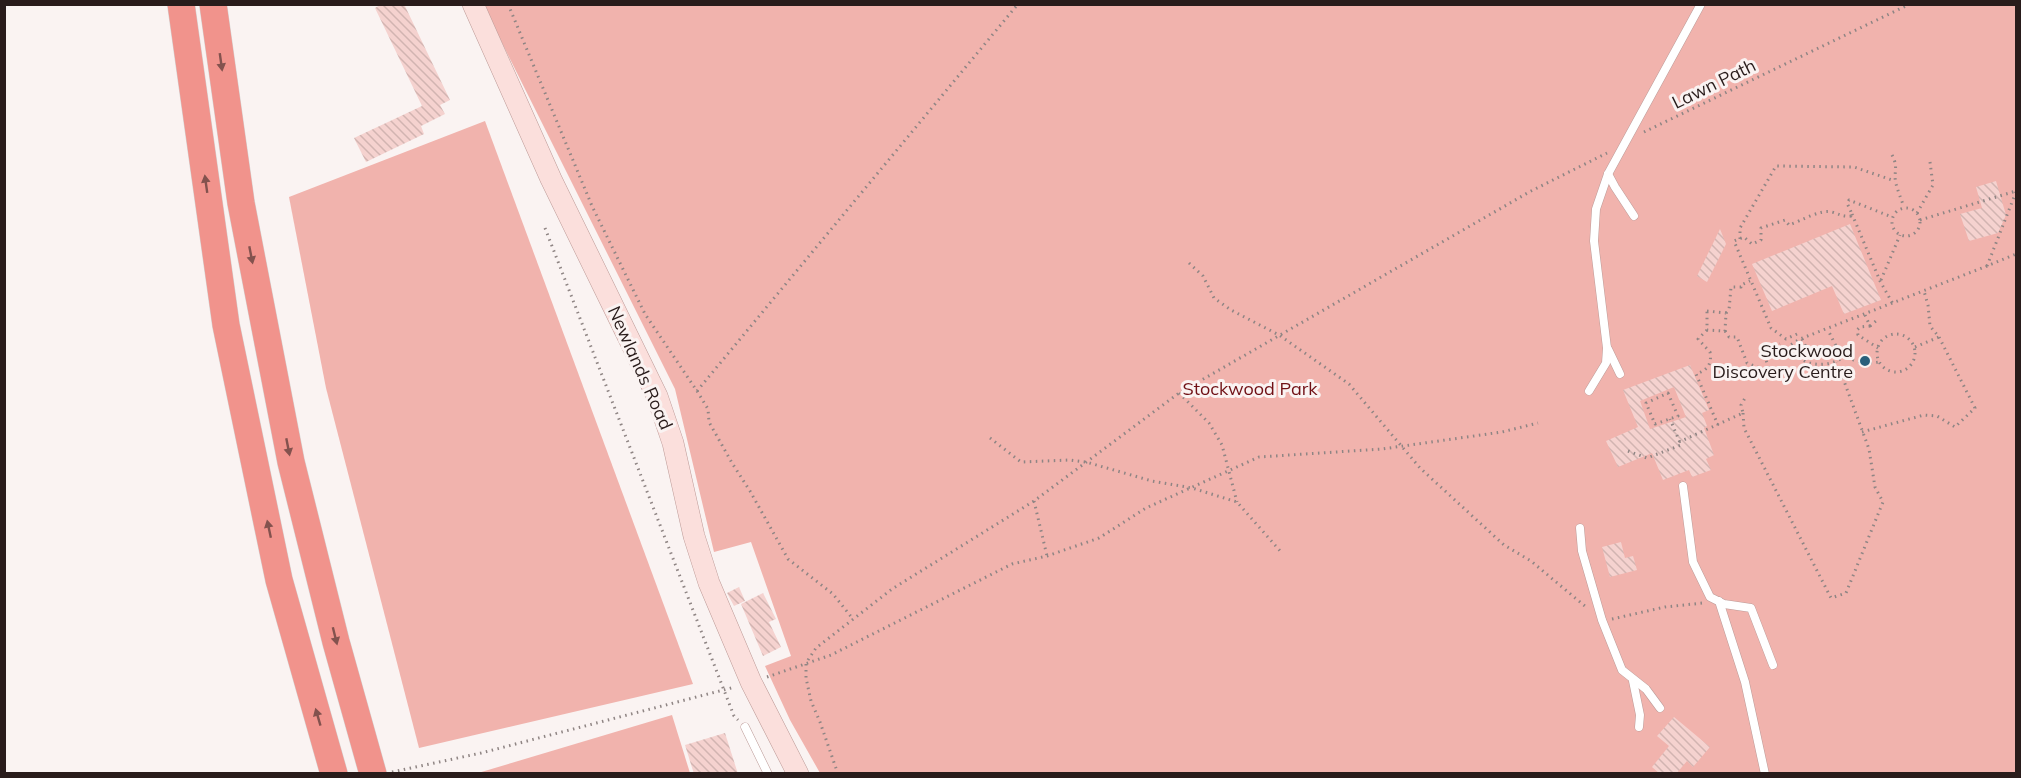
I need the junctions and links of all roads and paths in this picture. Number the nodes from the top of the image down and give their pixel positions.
1 (181, 4) edge
2 (213, 4) edge
3 (473, 4) edge
4 (508, 4) edge
5 (1018, 4) edge
6 (1701, 4) edge
7 (1910, 4) edge
8 (1626, 143) junction
9 (1892, 155) dead end
10 (1930, 162) dead end
11 (1608, 174) junction
12 (1895, 181) junction
13 (2016, 192) edge
14 (1904, 207) junction
15 (1917, 213) junction
16 (1852, 214) junction
17 (1634, 216) dead end
18 (1892, 217) junction
19 (1920, 220) junction
20 (544, 228) dead end
21 (1900, 235) junction
22 (1740, 238) junction
23 (2016, 255) edge
24 (1189, 262) dead end
25 (1988, 266) junction
26 (1750, 281) junction
27 (1880, 281) junction
28 (1924, 291) junction
29 (1893, 304) junction
30 (1726, 313) junction
31 (1865, 315) junction
32 (1876, 321) dead end
33 (1870, 326) junction
34 (1828, 329) junction
35 (1707, 330) junction
36 (1725, 331) junction
37 (1797, 334) dead end
38 (1279, 335) junction
39 (1939, 337) junction
40 (1786, 339) junction
41 (1802, 339) junction
42 (1780, 344) dead end
43 (1914, 347) junction
44 (1607, 348) junction
45 (1878, 348) junction
46 (1840, 352) junction
47 (1837, 362) junction
48 (1879, 362) junction
49 (1620, 374) dead end
50 (697, 391) junction
51 (1589, 391) dead end
52 (1179, 393) junction
53 (1745, 398) dead end
54 (1743, 413) junction
55 (1670, 419) junction
56 (1538, 423) dead end
57 (1718, 426) junction
58 (1862, 432) junction
59 (990, 438) dead end
60 (1679, 442) junction
61 (1401, 445) junction
62 (1628, 451) dead end
63 (1086, 462) junction
64 (1228, 470) junction
65 (1683, 486) dead end
66 (1192, 488) junction
67 (1034, 501) junction
68 (1237, 502) junction
69 (1580, 528) dead end
70 (1282, 553) dead end
71 (1047, 556) junction
72 (1719, 601) junction
73 (853, 620) junction
74 (1602, 620) junction
75 (806, 663) junction
76 (1773, 665) dead end
77 (1634, 681) junction
78 (751, 682) junction
79 (725, 690) junction
80 (1660, 708) dead end
81 (745, 727) joint
82 (1639, 727) dead end
83 (334, 774) edge
84 (373, 774) edge
85 (388, 774) edge
86 (768, 774) edge
87 (798, 774) edge
88 (838, 774) edge
89 (1765, 774) edge

83 -> 1 highway
2 -> 84 highway
3 - 78 main road, Newlands Road
4 - 50 path
5 - 50 path
6 - 8 lane
7 - 8 path, Lawn Path
8 - 11 lane
8 - 38 path, Lawn Path
9 - 12 path
10 - 15 path
11 - 17 lane
11 - 44 lane
12 - 14 path
12 - 22 path
13 - 19 path
13 - 25 path
14 - 15 path
14 - 18 path
15 - 19 path
16 - 18 path
16 - 22 path
16 - 27 path
18 - 21 path
19 - 21 path
20 - 79 path
21 - 27 path
22 - 26 path
23 - 25 path
24 - 38 path
25 - 28 path
26 - 30 path
26 - 40 path
27 - 29 path
28 - 29 path
28 - 39 path
29 - 31 path
30 - 35 path
30 - 36 path
31 - 33 path
31 - 34 path
32 - 33 path
33 - 45 path
34 - 41 path
34 - 46 path
35 - 36 path
35 - 57 path
36 - 42 path
37 - 40 path
38 - 52 path, Lawn Path
38 - 61 path
39 - 43 path
39 - 58 path
40 - 41 path
41 - 47 path
43 - 45 path
43 - 48 path
44 - 49 lane
44 - 51 lane
45 - 48 path
46 - 47 path
46 - 48 path
47 - 58 path
50 - 73 path
52 - 63 path, Lawn Path
52 - 64 path
53 - 54 path
54 - 57 path
54 - 58 path
55 - 55 path
55 - 60 path
56 - 61 path
57 - 60 path
59 - 63 path
60 - 62 path
61 - 64 path
61 - 74 path
63 - 66 path
63 - 67 path, Lawn Path
64 - 66 path
64 - 68 path
65 - 72 lane
66 - 68 path
66 - 71 path
67 - 71 path
67 - 73 path, Lawn Path
68 - 70 path
69 - 74 lane
71 - 75 path
72 - 74 path
72 - 76 lane
72 - 89 lane
73 - 75 path, Lawn Path
74 - 77 lane
75 - 78 path
75 - 88 path
77 - 80 lane
77 - 82 lane
78 - 79 path
78 - 87 main road, Newlands Road
79 - 81 path
79 - 85 path
81 - 86 lane

